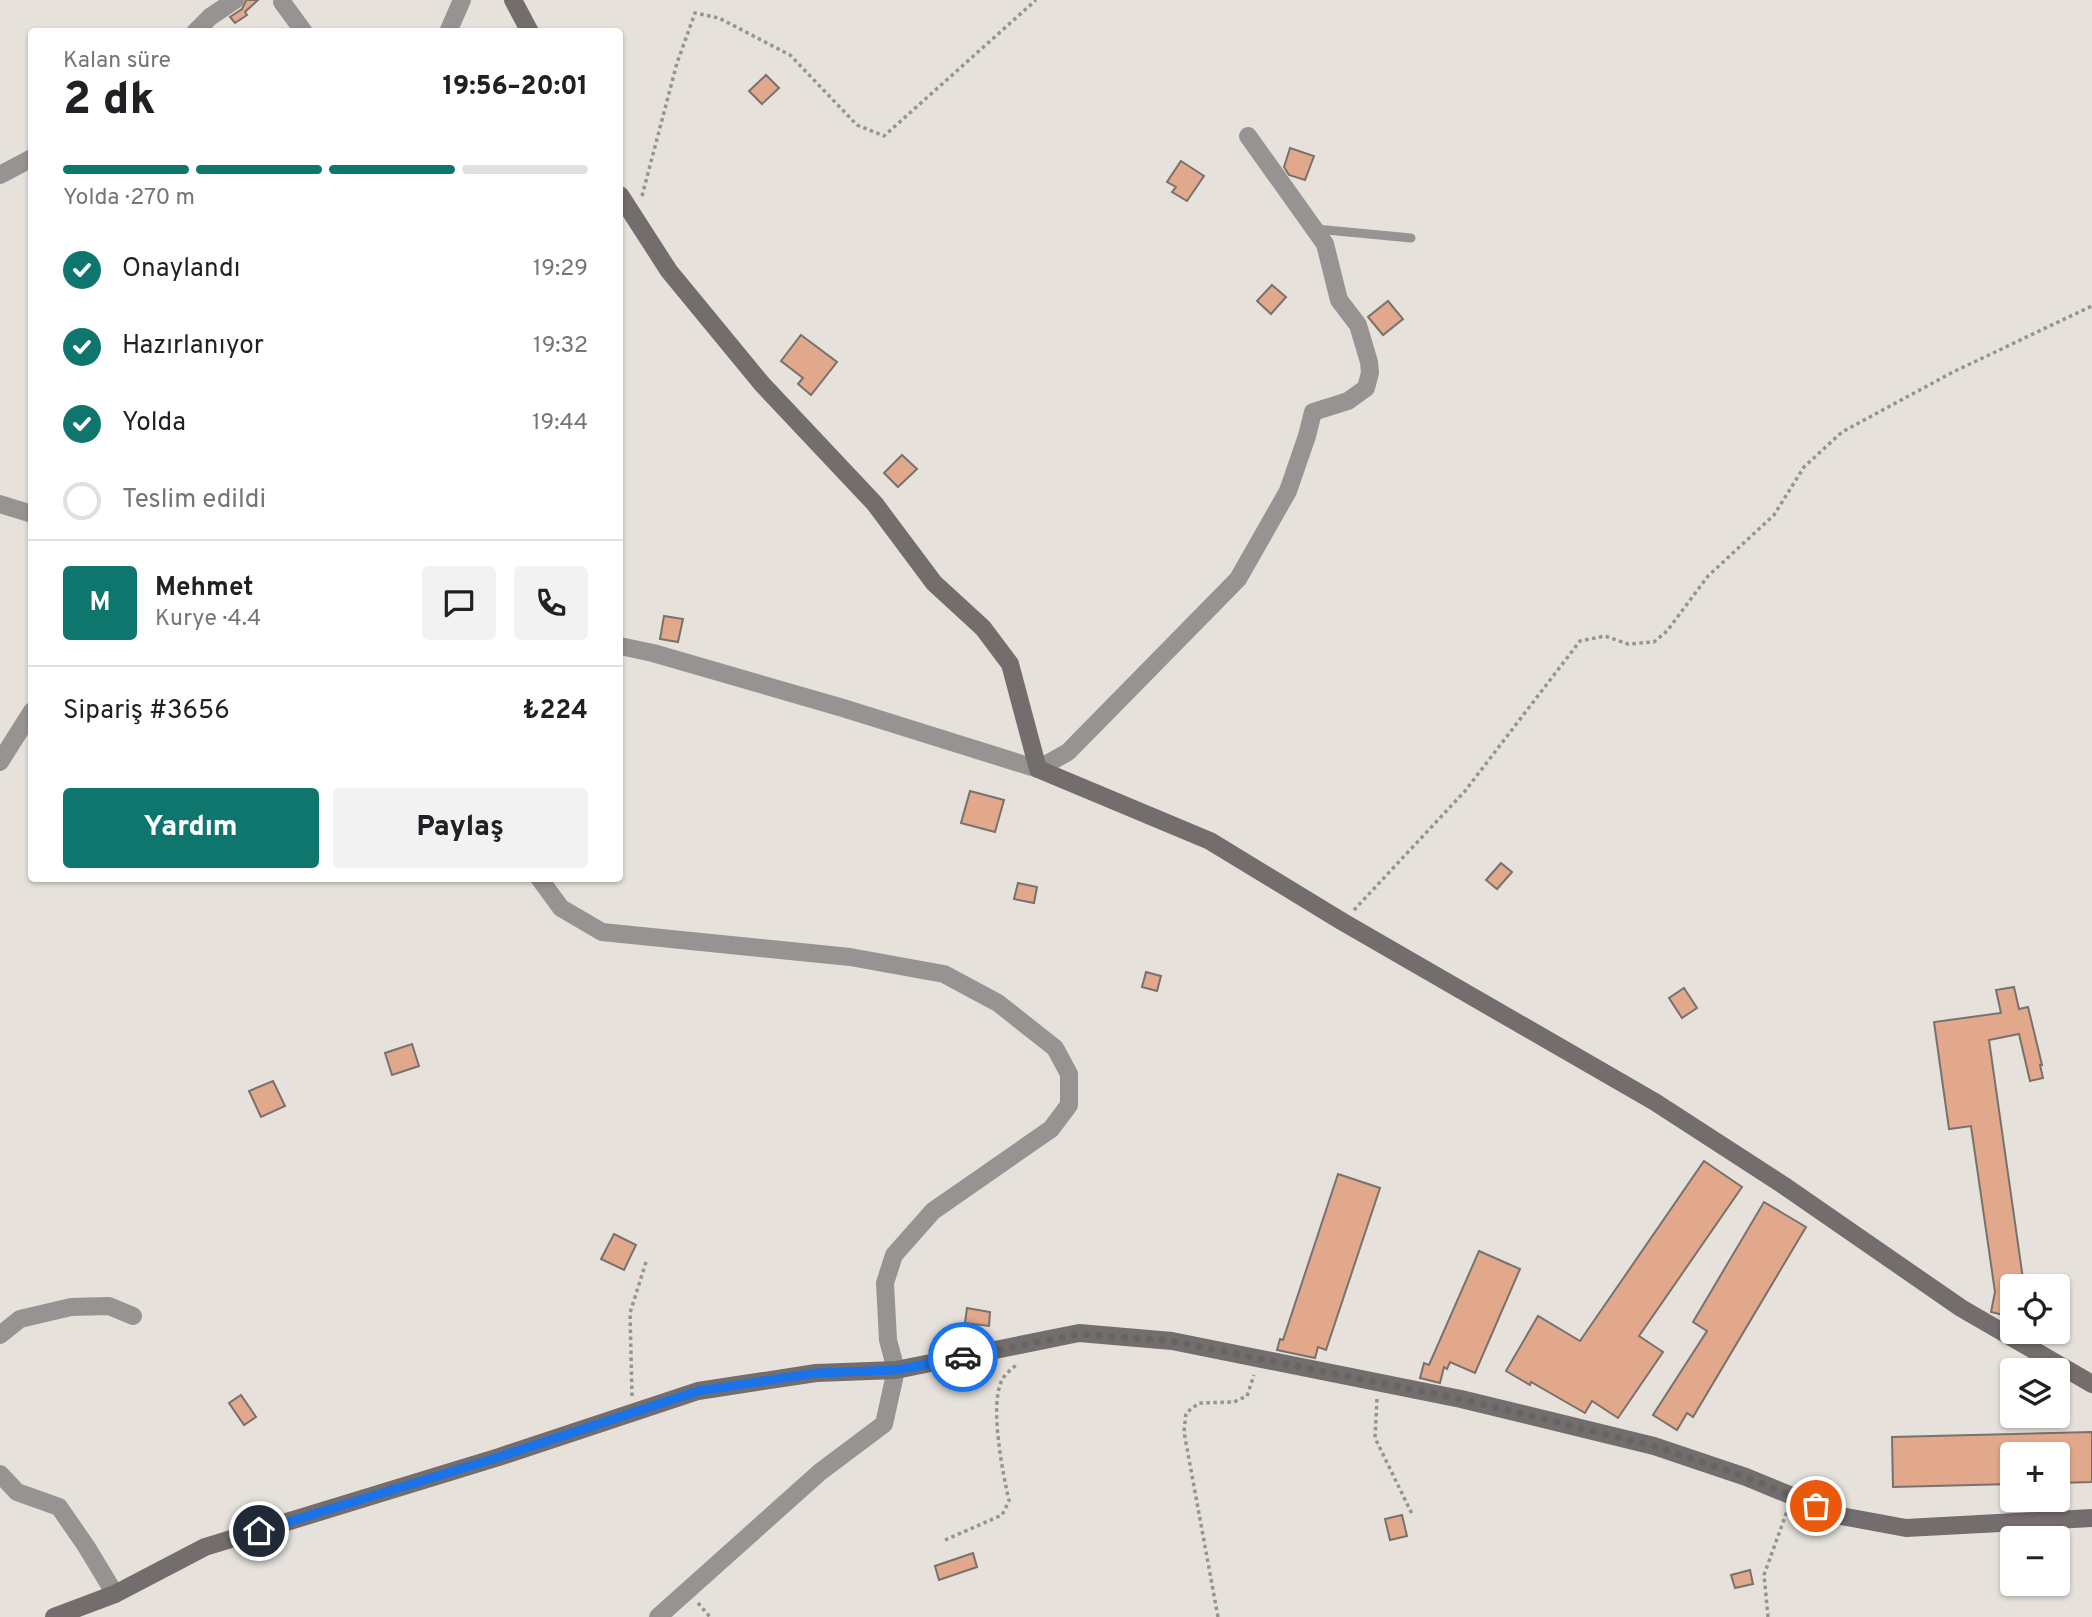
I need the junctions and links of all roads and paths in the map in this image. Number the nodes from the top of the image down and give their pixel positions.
1 (234, 0) edge
2 (463, 0) edge
3 (513, 0) edge
4 (1036, 0) edge
5 (282, 2) edge
6 (199, 28) edge
7 (301, 28) edge
8 (450, 28) edge
9 (528, 28) edge
10 (1248, 136) dead end
11 (28, 160) edge
12 (0, 176) edge
13 (623, 200) edge
14 (635, 222) junction
15 (1314, 228) junction
16 (1411, 238) dead end
17 (2092, 306) edge
18 (0, 504) edge
19 (28, 513) edge
20 (623, 647) edge
21 (28, 717) edge
22 (0, 762) edge
23 (1038, 769) junction
24 (542, 882) edge
25 (1343, 922) junction
26 (646, 1262) dead end
27 (133, 1316) dead end
28 (0, 1335) edge
29 (1042, 1341) junction
30 (1259, 1360) junction
31 (896, 1370) junction
32 (1378, 1383) junction
33 (2092, 1384) edge
34 (632, 1412) junction
35 (0, 1474) edge
36 (1792, 1496) junction
37 (1413, 1516) dead end
38 (2092, 1518) edge
39 (946, 1540) dead end
40 (115, 1594) junction
41 (54, 1617) edge
42 (658, 1617) edge
43 (1218, 1617) edge
44 (1768, 1617) edge

1 - 6 street
2 - 8 street
3 - 9 main road
4 - 14 path
5 - 7 street
10 - 15 street
11 - 12 street
13 - 14 main road
14 - 23 main road
15 - 16 lane
15 - 23 street
17 - 25 path
18 - 19 street
20 - 23 street
21 - 22 street
23 - 25 main road
24 - 31 street
25 - 33 main road
26 - 34 path
27 - 28 street
29 - 30 main road
29 - 31 main road
29 - 39 path
30 - 32 main road
30 - 43 path
31 - 34 main road
31 - 42 street
32 - 36 main road
32 - 37 path
34 - 40 main road
35 - 40 street
36 - 38 main road
36 - 44 path
40 - 41 main road

